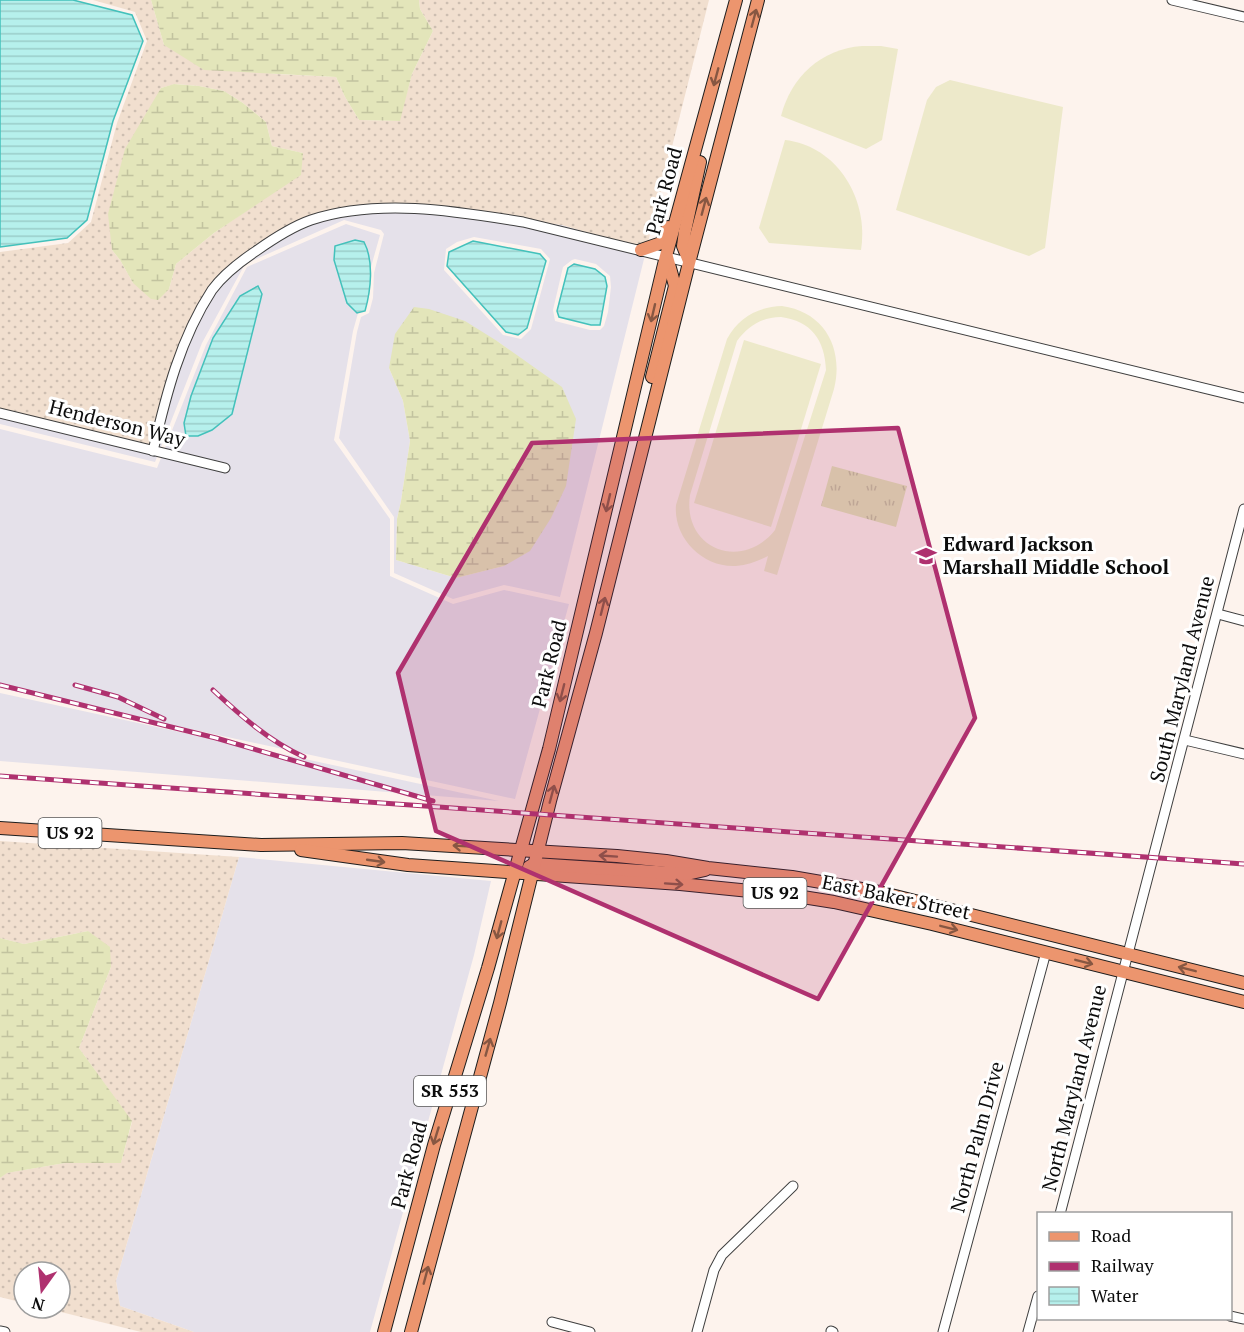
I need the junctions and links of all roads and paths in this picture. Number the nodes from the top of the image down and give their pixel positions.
1 (736, 0) edge
2 (758, 0) edge
3 (1172, 0) edge
4 (1244, 17) edge
5 (705, 116) junction
6 (641, 250) junction
7 (666, 256) junction
8 (689, 263) junction
9 (1244, 398) edge
10 (0, 413) edge
11 (651, 415) junction
12 (153, 451) junction
13 (225, 468) dead end
14 (1244, 509) edge
15 (1218, 614) junction
16 (1244, 621) edge
17 (1185, 740) junction
18 (1244, 754) edge
19 (0, 828) edge
20 (261, 845) junction
21 (521, 850) junction
22 (537, 851) junction
23 (708, 868) junction
24 (533, 869) junction
25 (514, 873) junction
26 (1046, 952) junction
27 (1129, 955) junction
28 (1122, 971) junction
29 (1244, 983) edge
30 (1244, 1002) edge
31 (794, 1186) dead end
32 (1061, 1212) edge
33 (1037, 1300) edge
34 (552, 1322) dead end
35 (0, 1330) edge
36 (5, 1332) edge
37 (384, 1332) edge
38 (411, 1332) edge
39 (590, 1332) edge
40 (697, 1332) edge
41 (944, 1332) edge
42 (1028, 1332) edge

1 -> 5 main road, Park Road
8 -> 2 main road, Park Road
3 - 4 street
5 - 6 main road
5 - 7 main road, Park Road
5 - 8 main road
6 - 7 street
6 - 12 street
7 - 8 street
7 - 11 main road
7 -> 21 main road, Park Road
8 - 9 street
8 - 11 main road, Park Road
10 - 12 street, Henderson Way
22 -> 11 main road, Park Road
12 - 13 street, Henderson Way
14 - 15 street, South Maryland Avenue
15 - 16 street
15 - 17 street, South Maryland Avenue
17 - 18 street
17 - 27 street, South Maryland Avenue
19 - 20 main road, US 92
21 -> 20 main road, US 92
20 -> 25 main road, US 92
21 - 22 main road, US 92
21 - 25 main road, Park Road / SR 553
23 -> 22 main road, East Baker Street / US 92
22 - 24 main road, Park Road / SR 553
23 - 24 main road
23 - 27 main road, East Baker Street / US 92
24 - 25 main road, US 92
24 -> 26 main road, East Baker Street / US 92
38 -> 24 main road, Park Road / SR 553
25 -> 37 main road, Park Road / SR 553
26 -> 28 main road, East Baker Street / US 92
26 - 41 street, North Palm Drive
27 - 28 street, North Maryland Avenue
29 -> 27 main road, East Baker Street / US 92
28 - 30 main road, East Baker Street / US 92
28 - 32 street, North Maryland Avenue
31 - 40 street
33 - 42 street
34 - 39 street
35 - 36 street

